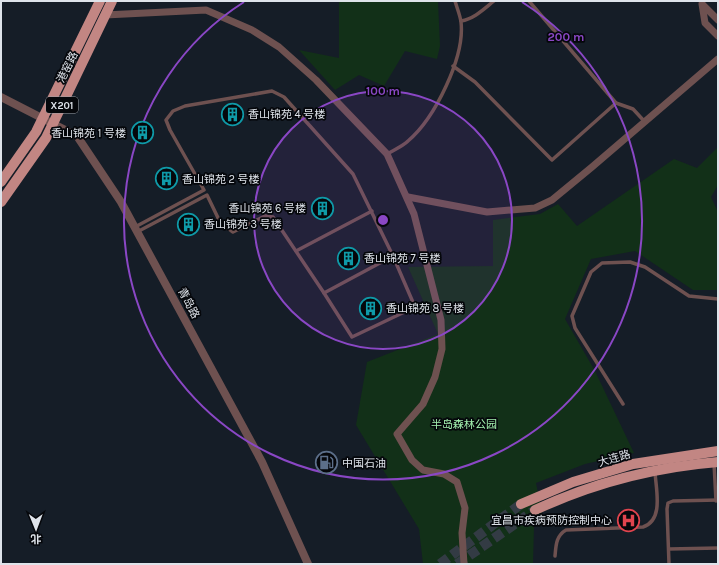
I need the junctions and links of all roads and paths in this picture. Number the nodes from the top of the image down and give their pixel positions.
1 (100, 1) edge
2 (112, 1) edge
3 (455, 1) edge
4 (494, 1) edge
5 (529, 1) edge
6 (701, 3) edge
7 (105, 15) junction
8 (718, 20) edge
9 (461, 21) junction
10 (718, 36) edge
11 (718, 59) edge
12 (454, 66) junction
13 (1, 97) edge
14 (616, 103) junction
15 (44, 118) junction
16 (645, 122) junction
17 (54, 123) junction
18 (387, 154) junction
19 (1, 182) edge
20 (204, 190) junction
21 (207, 195) junction
22 (408, 198) junction
23 (1, 202) edge
24 (372, 211) junction
25 (136, 229) junction
26 (296, 251) junction
27 (393, 256) junction
28 (324, 293) junction
29 (718, 298) edge
30 (623, 404) dead end
31 (716, 451) edge
32 (716, 462) edge
33 (655, 466) junction
34 (717, 500) edge
35 (522, 504) tunnel mouth
36 (535, 510) tunnel mouth
37 (668, 548) junction
38 (718, 548) edge
39 (556, 556) dead end
40 (308, 564) edge
41 (464, 564) edge
42 (669, 564) edge

1 - 15 main road, 港窑路 / X201
2 - 7 main road, 港窑路 / X201
3 - 9 lane
4 - 9 lane
5 - 14 lane
6 - 8 street
6 - 10 street
7 - 17 main road, 港窑路 / X201
7 - 18 street
9 - 12 lane
11 - 16 street
12 - 14 lane
12 - 18 lane
13 - 15 street, 青岛路
14 - 16 lane
15 - 17 street, 青岛路
15 - 19 main road, 港窑路 / X201
16 - 22 street
17 - 23 main road, 港窑路 / X201
17 - 25 street, 青岛路
18 - 22 street
20 - 21 lane
20 - 24 lane
20 - 25 lane
21 - 25 lane
21 - 26 lane
22 - 41 street
24 - 26 lane
24 - 27 lane
25 - 40 street, 青岛路
26 - 28 lane
27 - 28 lane
27 - 28 lane
29 - 30 lane
31 - 32 lane
31 - 33 main road, 大连路
32 - 33 main road, 大连路
32 - 34 lane
33 - 35 main road, 大连路
33 - 36 main road, 大连路
33 - 39 lane
34 - 37 lane
37 - 38 lane
37 - 42 lane

